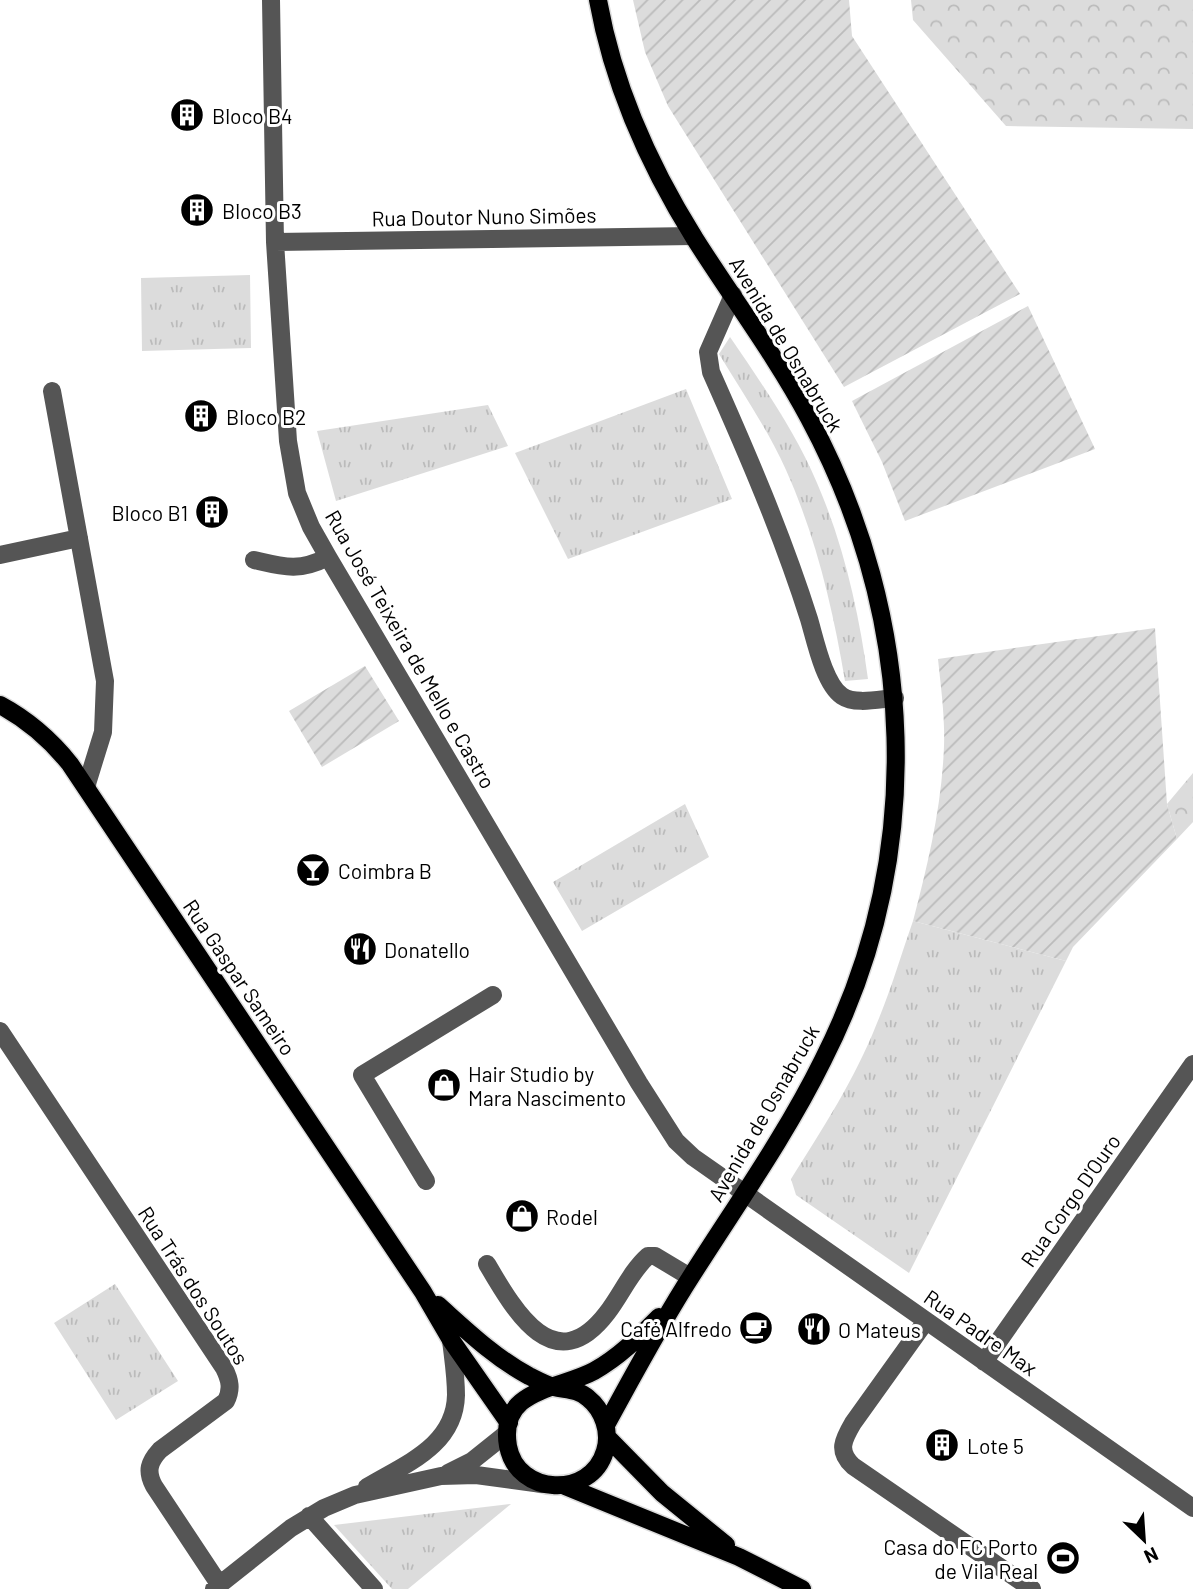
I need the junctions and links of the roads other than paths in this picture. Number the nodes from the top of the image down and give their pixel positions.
1 (271, 0) edge
2 (598, 0) edge
3 (693, 236) junction
4 (275, 242) junction
5 (733, 295) junction
6 (52, 391) dead end
7 (79, 538) junction
8 (0, 555) edge
9 (328, 557) junction
10 (254, 560) dead end
11 (894, 698) junction
12 (0, 705) edge
13 (86, 787) junction
14 (493, 995) dead end
15 (0, 1031) edge
16 (1192, 1068) edge
17 (426, 1181) dead end
18 (744, 1194) junction
19 (487, 1264) dead end
20 (690, 1277) junction
21 (423, 1292) junction
22 (675, 1303) junction
23 (926, 1321) junction
24 (451, 1340) junction
25 (984, 1362) junction
26 (552, 1387) junction
27 (508, 1428) junction
28 (606, 1431) junction
29 (441, 1476) junction
30 (559, 1486) junction
31 (355, 1494) junction
32 (1193, 1508) edge
33 (309, 1516) junction
34 (739, 1557) junction
35 (216, 1587) edge
36 (374, 1589) edge
37 (802, 1589) edge
38 (1032, 1589) edge

1 - 4 street, Rua José Teixeira de Mello e Castro
2 - 3 main road, Avenida de Osnabruck
3 - 4 street, Rua Doutor Nuno Simões
3 - 5 main road, Avenida de Osnabruck
4 - 9 street, Rua José Teixeira de Mello e Castro
5 - 11 main road, Avenida de Osnabruck
5 - 11 street
6 - 7 street
7 - 8 street
7 - 13 street
9 - 10 street
9 - 18 street, Rua José Teixeira de Mello e Castro
11 - 18 main road, Avenida de Osnabruck
12 - 13 main road, Rua Gaspar Sameiro
13 - 21 main road, Rua Gaspar Sameiro
14 - 17 street
15 - 35 street, Rua Trás dos Soutos
16 - 25 street, Rua Corgo D'Ouro
18 - 20 main road, Avenida de Osnabruck
18 - 23 street, Rua Padre Max
19 - 20 street
20 - 22 main road, Avenida de Osnabruck
21 - 24 main road
21 - 26 main road
22 - 26 main road
22 - 28 main road, Avenida de Osnabruck
23 - 25 street, Rua Padre Max
23 - 38 street
24 - 27 main road
24 - 31 street
25 - 32 street, Rua Padre Max
26 - 27 main road
26 - 28 main road
27 - 29 street
27 - 30 main road
28 - 30 main road
28 - 34 main road
29 - 30 street
29 - 31 street, Rua Trás dos Soutos
30 - 34 main road
31 - 33 street, Rua Trás dos Soutos
33 - 35 street, Rua Trás dos Soutos
33 - 36 street
34 - 37 main road

